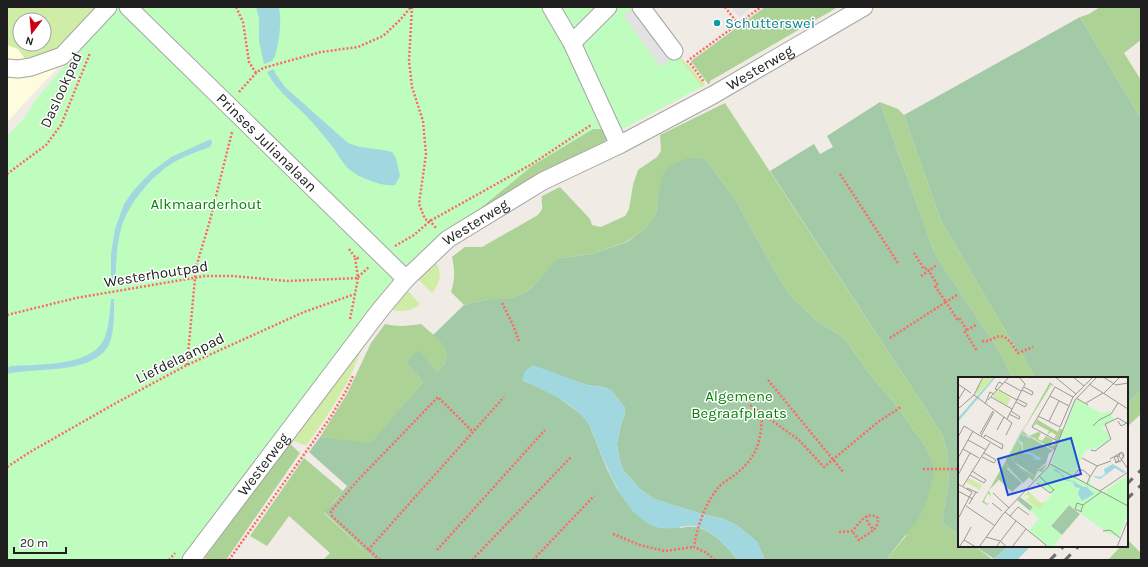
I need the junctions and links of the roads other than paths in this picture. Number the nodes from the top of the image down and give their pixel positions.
1 (108, 7) edge
2 (128, 7) edge
3 (551, 7) edge
4 (608, 7) edge
5 (641, 7) edge
6 (863, 7) edge
7 (572, 43) junction
8 (680, 56) road end
9 (7, 68) edge
10 (619, 144) junction
11 (406, 279) junction
12 (193, 559) edge

1 - 9 street
2 - 11 street, Prinses Julianalaan
3 - 7 street
4 - 7 street
5 - 8 street
6 - 10 street, Westerweg
7 - 10 street
10 - 11 street, Westerweg
11 - 12 street, Westerweg

